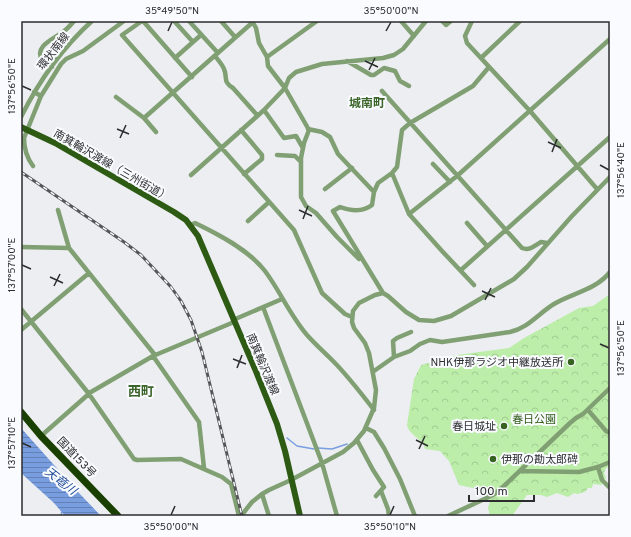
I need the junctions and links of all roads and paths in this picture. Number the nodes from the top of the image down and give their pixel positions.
1 (74, 21) edge
2 (92, 21) edge
3 (124, 21) edge
4 (142, 21) edge
5 (175, 21) edge
6 (189, 21) edge
7 (221, 21) edge
8 (258, 21) edge
9 (318, 21) edge
10 (401, 21) edge
11 (426, 21) edge
12 (429, 21) edge
13 (442, 21) edge
14 (452, 21) edge
15 (472, 21) edge
16 (476, 21) edge
17 (520, 21) edge
18 (253, 23) edge
19 (468, 29) junction
20 (419, 30) junction
21 (201, 35) junction
22 (414, 36) junction
23 (235, 38) junction
24 (610, 39) edge
25 (193, 42) junction
26 (216, 54) junction
27 (268, 57) junction
28 (175, 58) junction
29 (480, 58) junction
30 (347, 61) junction
31 (52, 67) junction
32 (489, 67) junction
33 (192, 76) junction
34 (409, 86) dead end
35 (285, 88) junction
36 (382, 91) dead end
37 (34, 92) junction
38 (172, 93) junction
39 (41, 96) junction
40 (116, 97) dead end
41 (264, 110) junction
42 (530, 111) junction
43 (21, 116) edge
44 (257, 116) junction
45 (144, 118) junction
46 (410, 123) junction
47 (24, 129) edge
48 (308, 129) junction
49 (241, 130) junction
50 (156, 132) dead end
51 (610, 137) edge
52 (221, 148) junction
53 (303, 148) junction
54 (277, 155) dead end
55 (301, 162) junction
56 (433, 164) dead end
57 (33, 166) dead end
58 (578, 166) junction
59 (352, 168) junction
60 (392, 173) junction
61 (244, 174) junction
62 (191, 175) dead end
63 (457, 176) junction
64 (610, 177) edge
65 (450, 182) junction
66 (325, 189) dead end
67 (597, 189) junction
68 (374, 192) junction
69 (269, 202) junction
70 (58, 210) dead end
71 (410, 214) junction
72 (248, 221) dead end
73 (467, 223) dead end
74 (190, 225) junction
75 (506, 230) junction
76 (547, 243) junction
77 (487, 246) junction
78 (21, 247) edge
79 (68, 248) junction
80 (365, 264) junction
81 (461, 270) junction
82 (610, 272) edge
83 (89, 273) junction
84 (474, 285) dead end
85 (383, 293) junction
86 (282, 299) junction
87 (263, 308) junction
88 (21, 309) edge
89 (352, 316) junction
90 (31, 321) junction
91 (234, 321) junction
92 (21, 330) edge
93 (411, 332) dead end
94 (154, 355) junction
95 (394, 356) junction
96 (374, 371) junction
97 (610, 388) edge
98 (89, 394) junction
99 (374, 410) junction
100 (588, 410) junction
101 (21, 412) edge
102 (366, 428) junction
103 (610, 433) edge
104 (41, 436) junction
105 (357, 440) junction
106 (610, 462) edge
107 (322, 463) junction
108 (598, 467) junction
109 (204, 468) junction
110 (520, 471) junction
111 (291, 480) junction
112 (610, 488) edge
113 (381, 491) junction
114 (262, 494) junction
115 (376, 496) dead end
116 (118, 516) edge
117 (240, 516) edge
118 (269, 516) edge
119 (300, 516) edge
120 (337, 516) edge
121 (389, 516) edge
122 (415, 516) edge
123 (448, 516) edge

1 - 31 street
2 - 31 street, 環状南線
3 - 39 street
4 - 28 street
4 - 38 street
5 - 25 street
6 - 21 street
7 - 23 street
8 - 18 street
9 - 27 street
10 - 22 street
11 - 20 street
12 - 20 street
13 - 14 street
15 - 19 street
16 - 19 street
17 - 29 street
18 - 23 street
18 - 27 street
19 - 29 street
20 - 22 street
21 - 25 street
21 - 26 street
22 - 30 street
23 - 26 street
24 - 42 street
25 - 28 street
26 - 33 street
26 - 44 street
27 - 35 street
28 - 33 street
29 - 32 street
30 - 34 street
30 - 35 street
31 - 37 street, 環状南線
32 - 42 street
32 - 46 street
33 - 38 street
35 - 41 street
35 - 48 street
36 - 46 street
37 - 39 street
37 - 43 street, 環状南線
38 - 45 street
38 - 52 street
39 - 47 street
40 - 45 street
41 - 44 street
41 - 53 street
42 - 58 street
42 - 63 street
44 - 49 street
45 - 50 street
46 - 60 street
46 - 63 street
47 - 57 street
47 - 74 main road, 南箕輪沢渡線（三州街道）
48 - 53 street
48 - 59 street
49 - 52 street
49 - 61 street
51 - 58 street
52 - 61 street
52 - 62 street
53 - 55 street
54 - 55 street
55 - 80 street
56 - 65 street
58 - 67 street
58 - 75 street
59 - 66 street
59 - 68 street
60 - 68 street
60 - 71 street
61 - 69 street
63 - 65 street
63 - 75 street
64 - 67 street
65 - 71 street
67 - 76 street
68 - 80 street
69 - 72 street
69 - 89 street
70 - 79 street
71 - 81 street
73 - 77 street
74 - 86 street
74 - 91 main road, 南箕輪沢渡線
75 - 76 street
75 - 77 street
76 - 85 street
77 - 81 street
78 - 79 street
79 - 83 street
80 - 85 street
81 - 84 street
82 - 95 street
83 - 90 street
83 - 94 street
85 - 89 street
86 - 87 street
86 - 99 street
87 - 91 street
87 - 107 street
88 - 90 street
89 - 96 street
90 - 92 street
90 - 98 street
91 - 94 street
91 - 111 main road, 南箕輪沢渡線
93 - 95 street
94 - 98 street
94 - 109 street
95 - 96 street
96 - 99 street
97 - 100 street
98 - 104 street
98 - 109 street
99 - 102 street
100 - 103 street
100 - 110 street
101 - 104 highway, 国道153号
102 - 105 street
102 - 122 street
104 - 116 highway, 国道153号
105 - 107 street
105 - 113 street
106 - 108 street
107 - 111 street
107 - 120 street
108 - 110 street
108 - 112 street
109 - 117 street
110 - 123 street
111 - 114 street
111 - 119 main road, 南箕輪沢渡線
113 - 115 street
113 - 121 street
114 - 117 street
114 - 118 street

